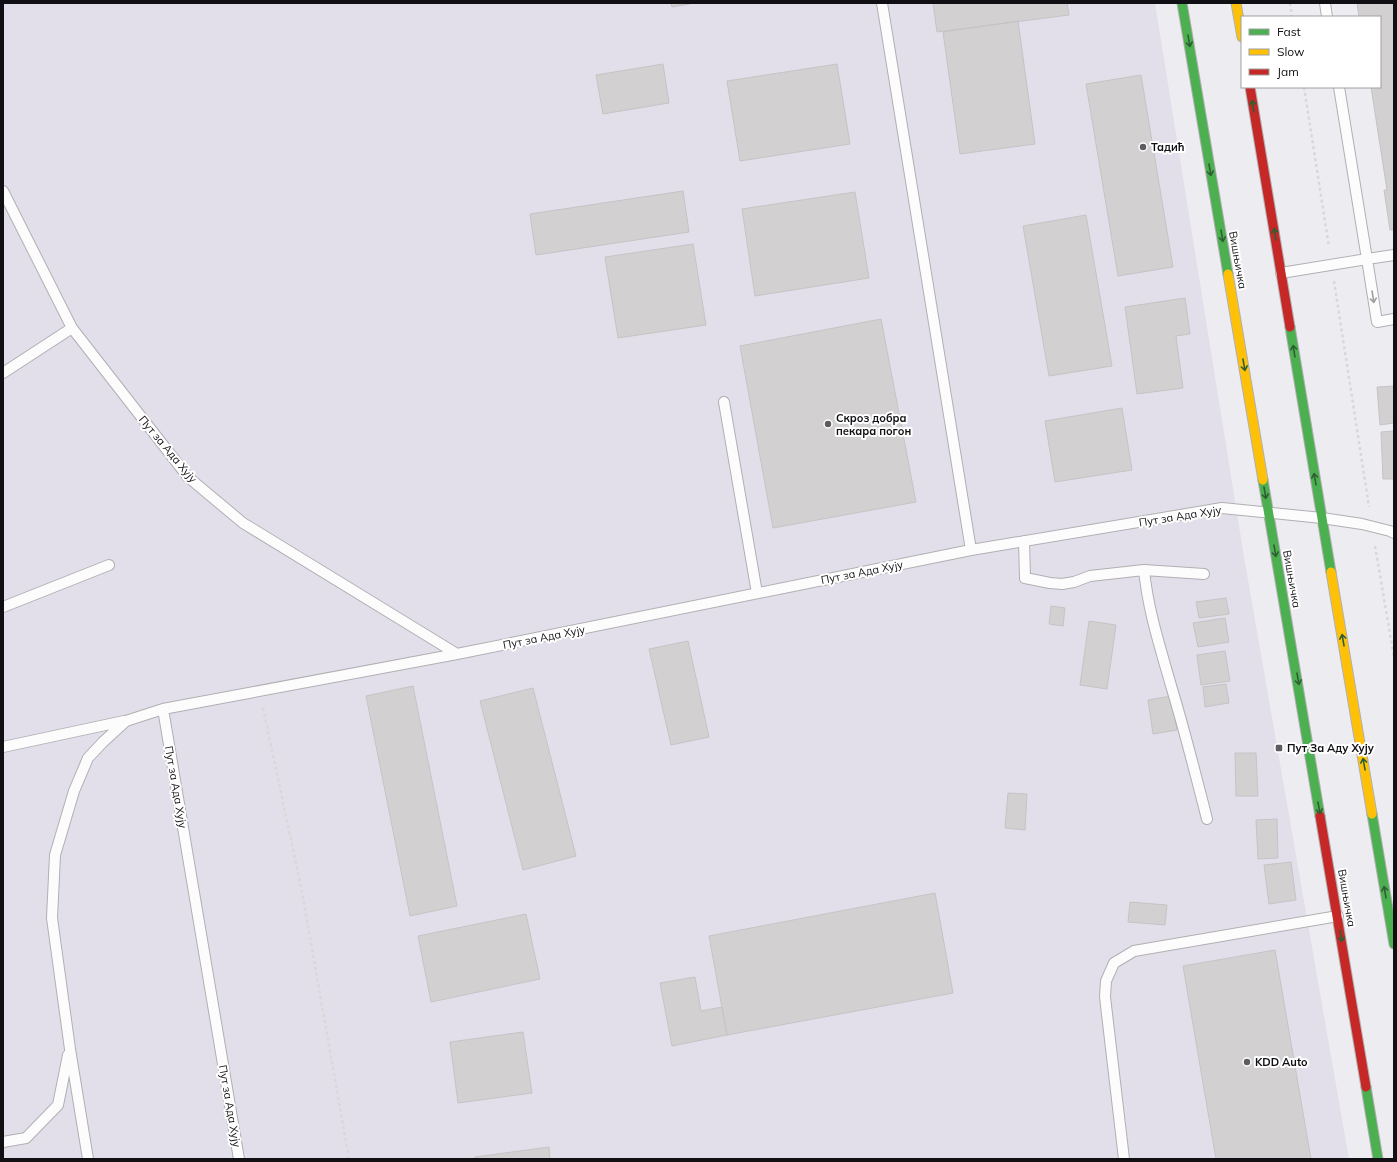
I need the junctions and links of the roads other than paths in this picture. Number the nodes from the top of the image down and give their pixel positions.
1 (882, 3) edge
2 (1182, 3) edge
3 (1236, 3) edge
4 (1325, 3) edge
5 (1327, 16) edge
6 (1241, 31) edge
7 (1250, 88) edge
8 (1339, 88) edge
9 (3, 191) edge
10 (1394, 255) edge
11 (1367, 259) junction
12 (1281, 273) junction
13 (1394, 320) edge
14 (72, 328) junction
15 (3, 373) edge
16 (724, 402) dead end
17 (1269, 513) junction
18 (1322, 518) junction
19 (1394, 533) edge
20 (1024, 541) junction
21 (971, 550) junction
22 (109, 565) dead end
23 (1144, 570) junction
24 (1204, 574) dead end
25 (756, 594) junction
26 (3, 607) edge
27 (457, 654) junction
28 (163, 709) junction
29 (126, 721) junction
30 (3, 746) edge
31 (1207, 819) dead end
32 (1338, 916) junction
33 (1394, 944) edge
34 (70, 1049) junction
35 (3, 1142) edge
36 (88, 1159) edge
37 (239, 1159) edge
38 (1124, 1159) edge
39 (1378, 1159) edge

1 - 21 lane
2 -> 17 main road, Вишњичка
3 - 6 main road
4 - 5 lane
12 -> 7 main road
8 - 11 lane
9 - 14 lane, Пут за Ада Хују
10 - 11 lane
11 - 12 lane
11 -> 13 lane
18 -> 12 main road
14 - 15 lane
14 - 27 lane, Пут за Ада Хују
16 - 25 lane
17 - 18 lane, Пут за Ада Хују
17 - 20 lane, Пут за Ада Хују
17 -> 32 main road, Вишњичка
18 - 19 lane, Пут за Ада Хују
33 -> 18 main road
20 - 21 lane, Пут за Ада Хују
20 - 23 lane
21 - 25 lane, Пут за Ада Хују
22 - 26 lane
23 - 24 lane
23 - 31 lane
25 - 27 lane, Пут за Ада Хују
27 - 28 lane, Пут за Ада Хују
28 - 29 lane
28 - 37 lane, Пут за Ада Хују
29 - 30 lane
29 - 34 lane
32 - 38 lane
32 -> 39 main road, Вишњичка
34 - 35 lane
34 - 36 lane

